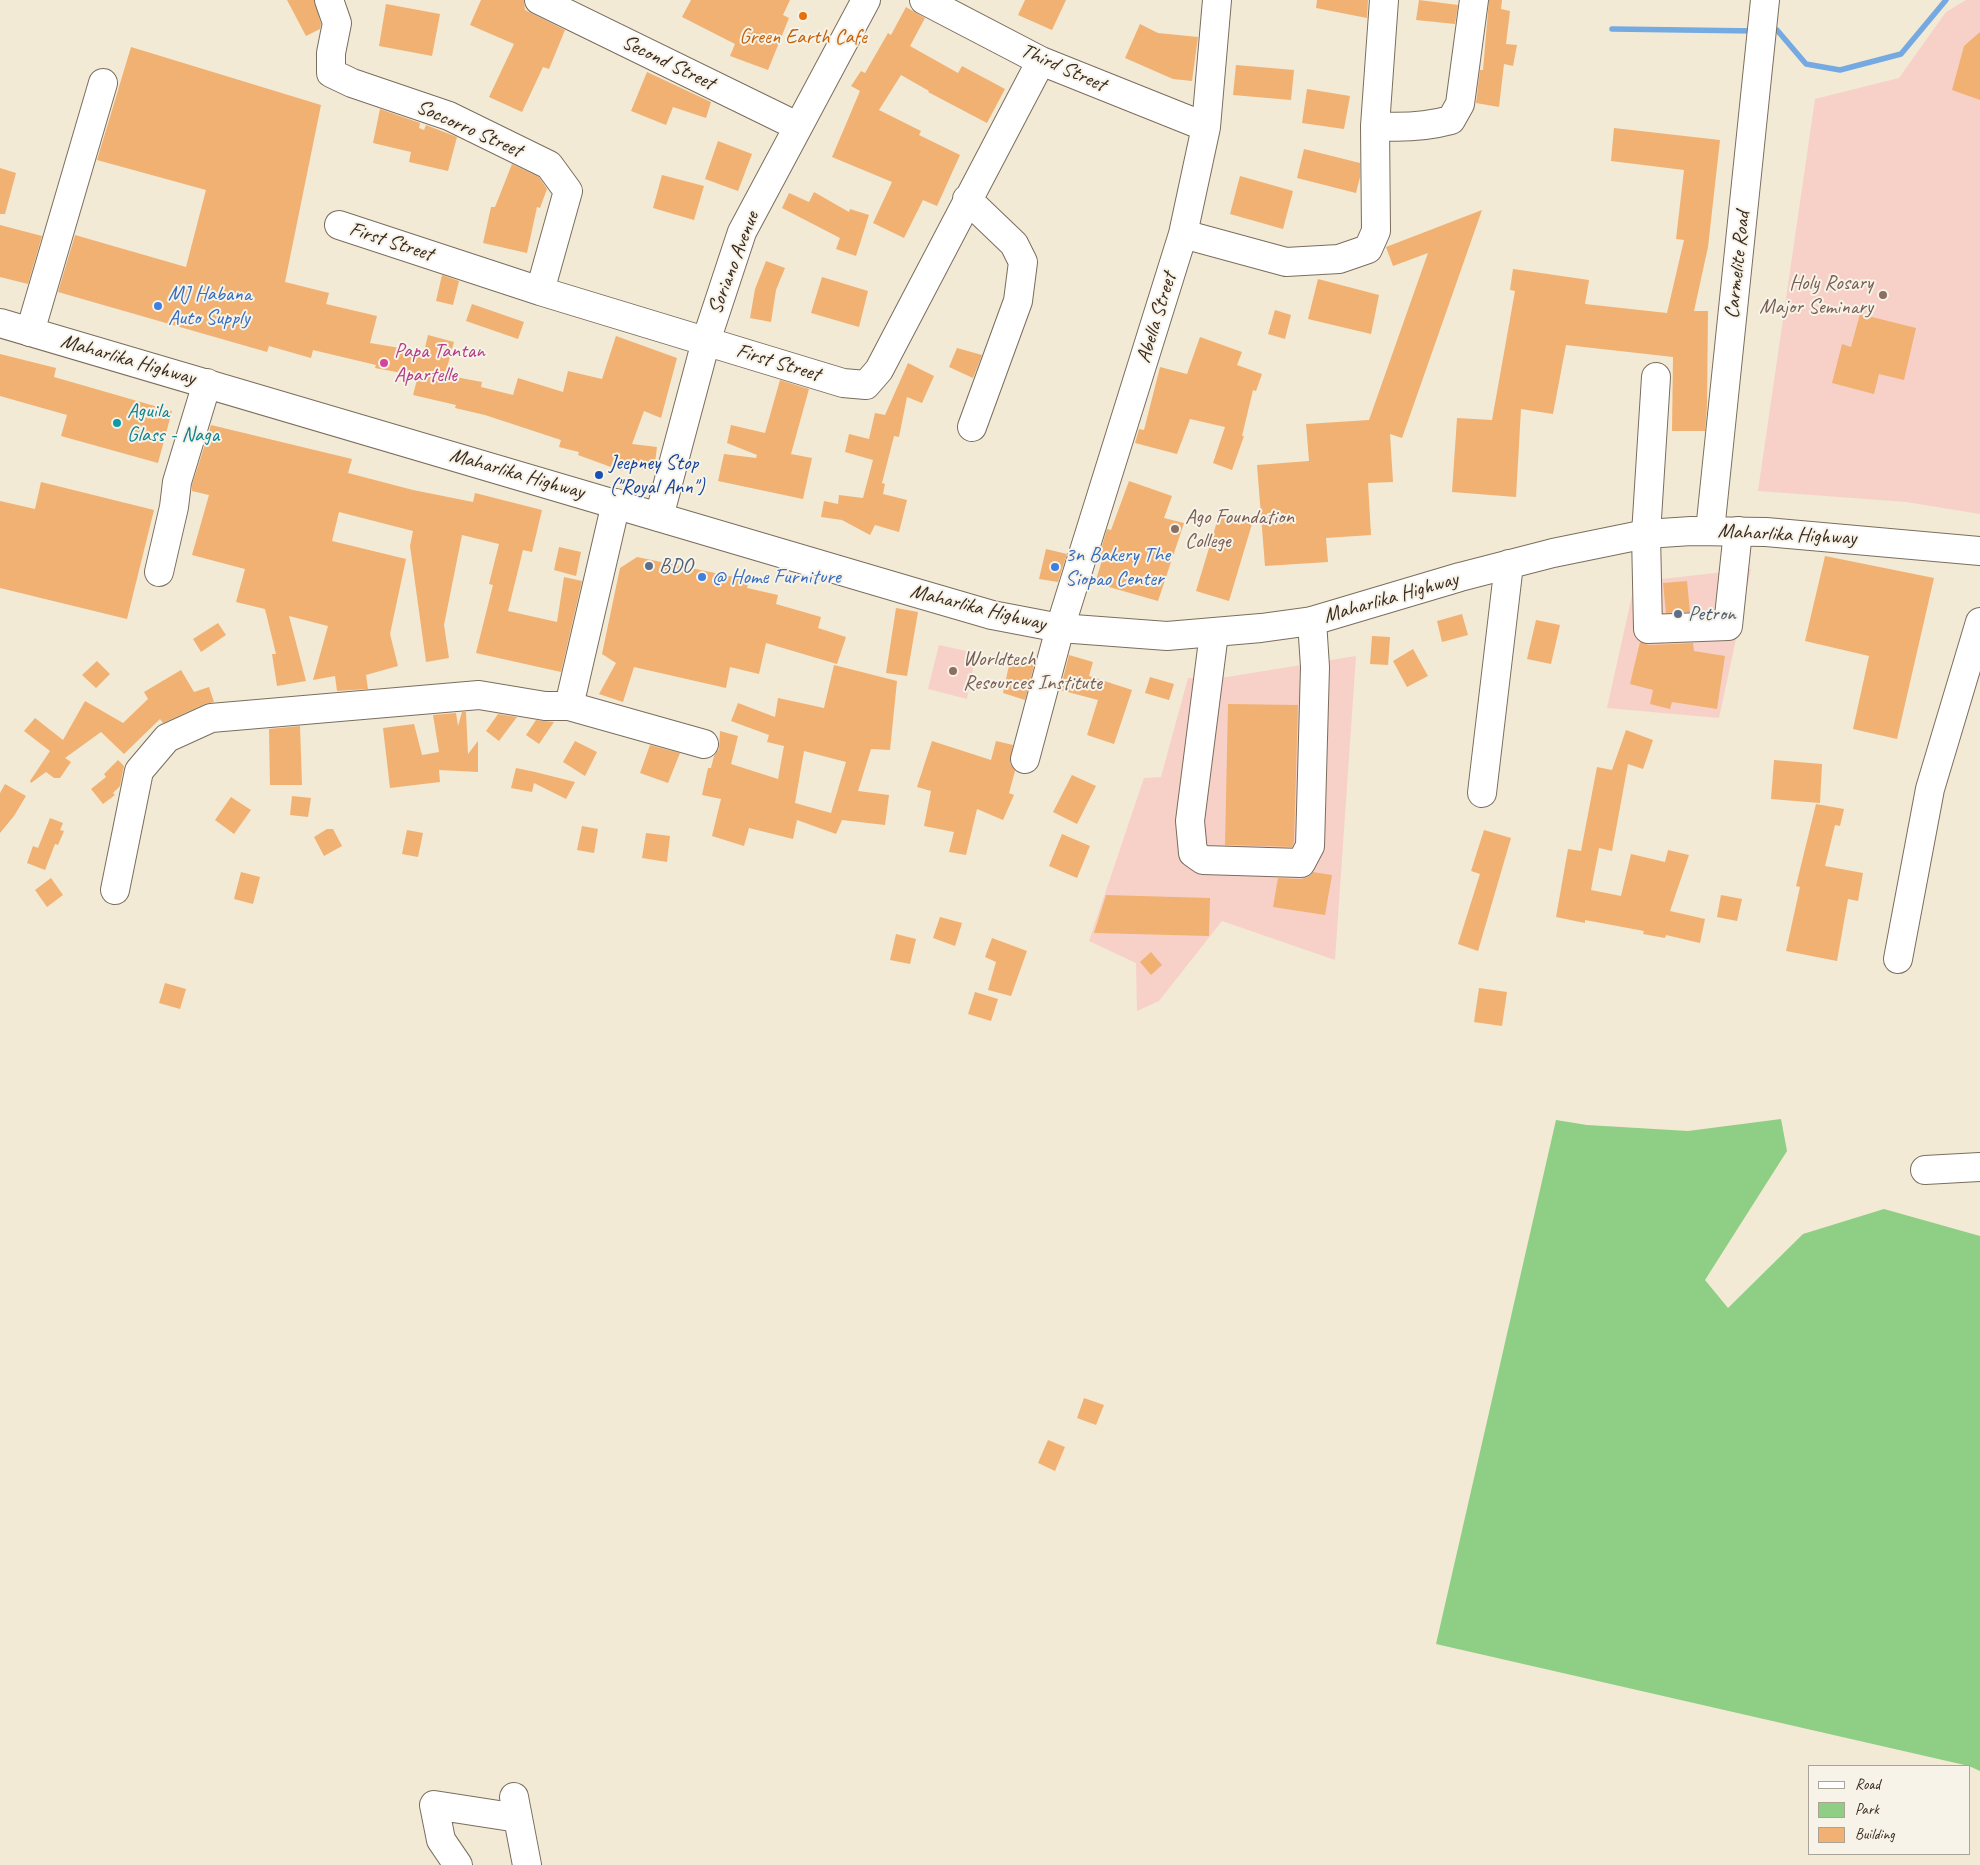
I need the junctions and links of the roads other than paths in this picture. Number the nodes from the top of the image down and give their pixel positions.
1 (329, 0) edge
2 (539, 0) edge
3 (866, 0) edge
4 (924, 0) edge
5 (1217, 0) edge
6 (1384, 0) edge
7 (1474, 0) edge
8 (1763, 19) edge
9 (1041, 61) junction
10 (103, 83) dead end
11 (797, 126) junction
12 (1375, 126) junction
13 (1206, 128) junction
14 (967, 199) junction
15 (339, 225) dead end
16 (1183, 234) junction
17 (540, 291) junction
18 (0, 323) edge
19 (30, 332) junction
20 (706, 341) junction
21 (1656, 377) dead end
22 (207, 383) junction
23 (972, 427) dead end
24 (616, 503) junction
25 (659, 517) junction
26 (1710, 531) junction
27 (1738, 531) junction
28 (1646, 534) junction
29 (1980, 551) edge
30 (1509, 564) junction
31 (159, 572) dead end
32 (1312, 621) junction
33 (1980, 622) edge
34 (1060, 628) junction
35 (1214, 633) junction
36 (569, 706) junction
37 (704, 744) dead end
38 (1025, 759) dead end
39 (1482, 793) dead end
40 (114, 890) dead end
41 (1898, 958) dead end
42 (1980, 1167) edge
43 (1925, 1170) dead end
44 (458, 1865) edge
45 (527, 1865) edge

1 - 17 street, Soccorro Street
2 - 11 street, Second Street
3 - 11 street, Soriano Avenue
4 - 9 street, Third Street
5 - 13 street, Abella Street
6 - 12 street
7 - 12 street
8 - 26 street, Carmelite Road
9 - 13 street, Third Street
9 - 14 street, First Street
10 - 19 street
11 - 20 street, Soriano Avenue
12 - 16 street
13 - 16 street, Abella Street
14 - 20 street, First Street
14 - 23 street
15 - 17 street, First Street
16 - 34 street, Abella Street
17 - 20 street, First Street
18 - 19 street, Maharlika Highway
19 - 22 street, Maharlika Highway
20 - 25 street, Soriano Avenue
21 - 28 street
22 - 24 street, Maharlika Highway
22 - 31 street
24 - 25 street, Maharlika Highway
24 - 36 street
25 - 34 street, Maharlika Highway
26 - 27 street, Maharlika Highway
26 - 28 street, Maharlika Highway
27 - 28 street
27 - 29 street, Maharlika Highway
28 - 30 street, Maharlika Highway
30 - 32 street, Maharlika Highway
30 - 39 street
32 - 35 street, Maharlika Highway
32 - 35 street
33 - 41 street
34 - 35 street, Maharlika Highway
34 - 38 street, Abella Street
36 - 37 street
36 - 40 street
42 - 43 street
44 - 45 street

